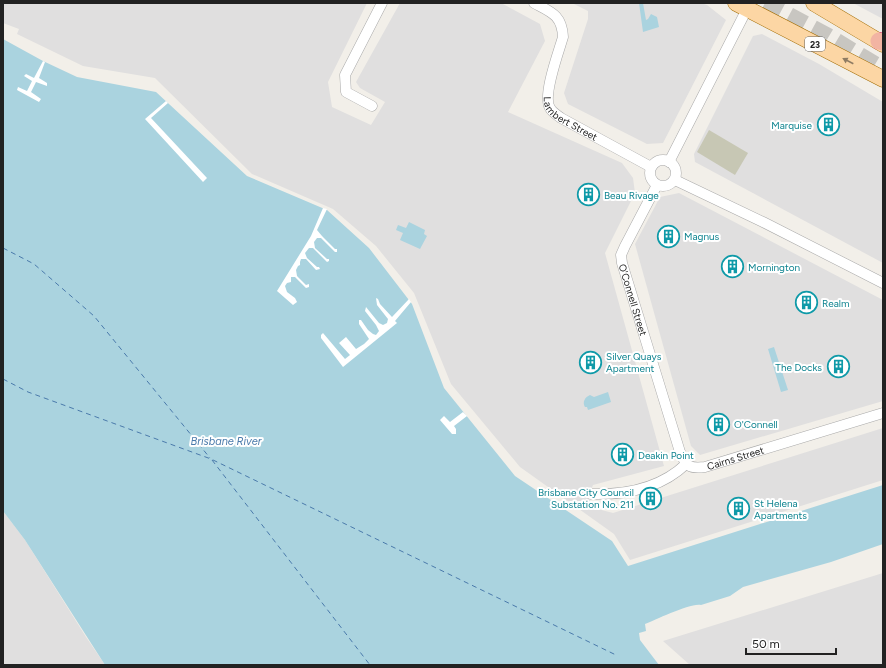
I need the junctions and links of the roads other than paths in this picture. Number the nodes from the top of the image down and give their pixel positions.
1 (382, 3) edge
2 (534, 3) edge
3 (814, 3) edge
4 (744, 5) edge
5 (882, 42) edge
6 (883, 79) edge
7 (372, 106) dead end
8 (669, 162) junction
9 (652, 167) junction
10 (674, 180) junction
11 (656, 185) junction
12 (883, 283) edge
13 (883, 412) edge
14 (686, 464) junction
15 (591, 494) dead end

1 - 7 street
2 - 9 street, Lambert Street
3 - 5 main road
6 -> 4 main road, 23
4 - 8 street
8 - 9 street
8 - 10 street
9 - 11 street
10 - 11 street
10 - 12 street
11 - 14 street, O'Connell Street
13 - 14 street, Cairns Street
14 - 15 street

